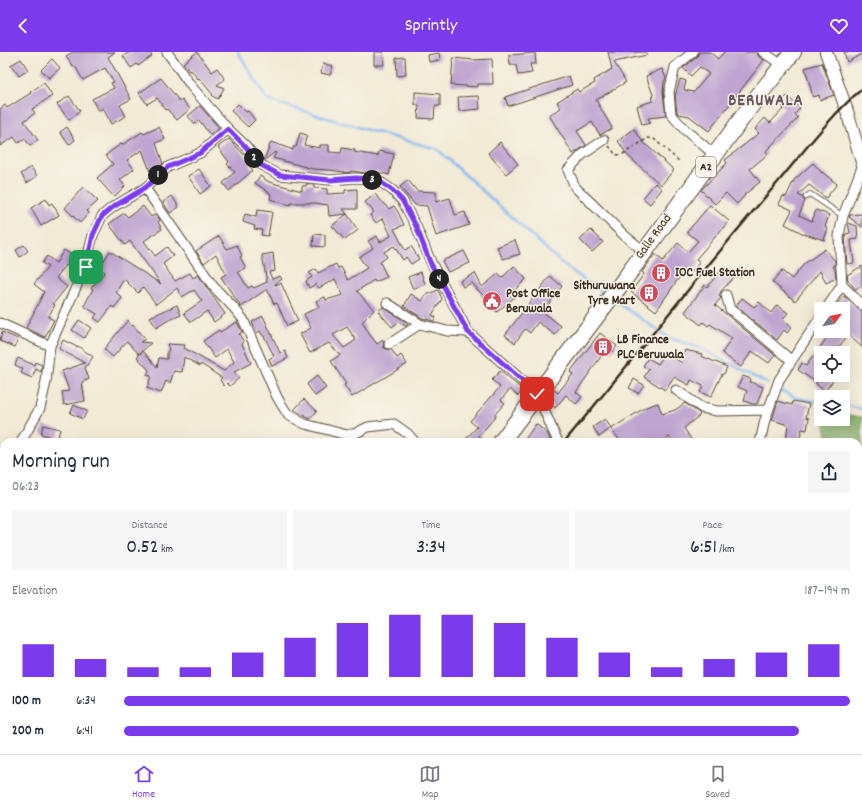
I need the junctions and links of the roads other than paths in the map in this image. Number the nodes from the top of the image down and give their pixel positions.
1 (167, 52) edge
2 (693, 52) edge
3 (763, 52) edge
4 (793, 52) edge
5 (826, 52) edge
6 (782, 66) junction
7 (228, 129) junction
8 (858, 131) edge
9 (604, 140) road end
10 (714, 155) junction
11 (862, 162) edge
12 (862, 167) edge
13 (145, 188) junction
14 (806, 197) dead end
15 (843, 216) junction
16 (644, 251) junction
17 (842, 286) junction
18 (726, 295) dead end
19 (831, 302) edge
20 (387, 303) dead end
21 (862, 305) edge
22 (0, 323) edge
23 (420, 324) junction
24 (814, 326) edge
25 (468, 332) junction
26 (389, 344) dead end
27 (50, 346) junction
28 (791, 360) junction
29 (676, 390) dead end
30 (537, 394) junction
31 (768, 410) junction
32 (23, 438) edge
33 (412, 438) edge
34 (504, 438) edge
35 (556, 438) edge
36 (761, 438) edge

1 - 7 street
2 - 10 street
3 - 6 street
4 - 6 highway, Galle Road / A2
5 - 8 street
6 - 10 highway, Galle Road / A2
7 - 13 street
7 - 25 street
8 - 11 street
9 - 16 street
10 - 16 highway, Galle Road / A2
12 - 15 street
13 - 27 street
13 - 33 street
14 - 15 lane
15 - 17 street
16 - 30 highway, Galle Road / A2
17 - 19 street
17 - 21 street
18 - 28 street
20 - 23 street
22 - 27 street
23 - 25 street
23 - 26 street
24 - 28 street
25 - 30 street
27 - 32 street
28 - 31 street
29 - 31 street
30 - 34 highway, Galle Road / A2
30 - 35 street
31 - 36 street

